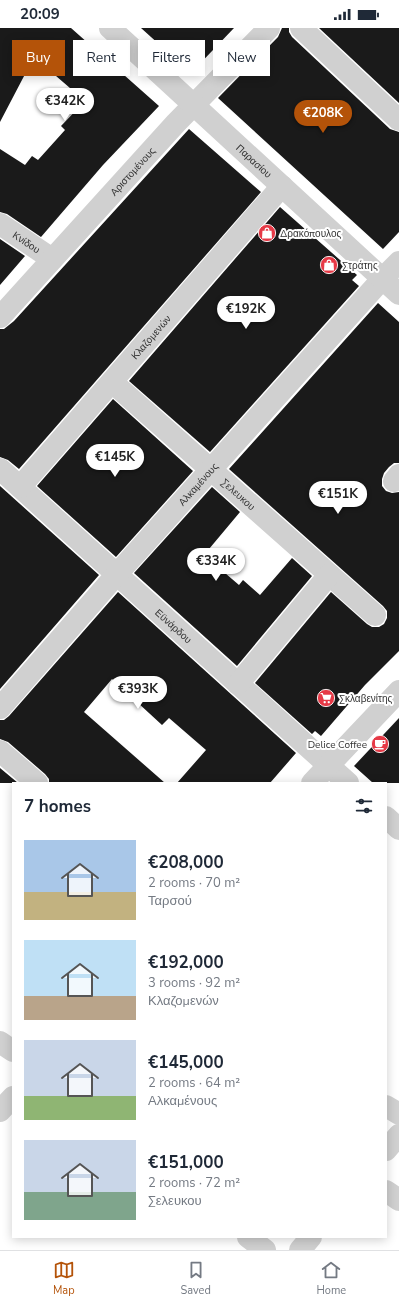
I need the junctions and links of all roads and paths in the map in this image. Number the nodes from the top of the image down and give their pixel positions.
1 (110, 28) edge
2 (269, 28) edge
3 (300, 28) edge
4 (194, 104) junction
5 (399, 120) edge
6 (282, 186) junction
7 (0, 224) edge
8 (52, 259) junction
9 (399, 262) edge
10 (382, 278) junction
11 (399, 294) edge
12 (0, 317) edge
13 (112, 382) junction
14 (0, 469) edge
15 (211, 470) junction
16 (20, 487) junction
17 (117, 574) junction
18 (329, 575) junction
19 (375, 615) dead end
20 (238, 684) junction
21 (399, 691) edge
22 (0, 708) edge
23 (0, 751) edge
24 (328, 765) junction
25 (36, 782) edge
26 (313, 782) edge
27 (347, 782) edge
28 (387, 818) edge
29 (399, 829) edge
30 (0, 1042) edge
31 (12, 1050) edge
32 (12, 1098) edge
33 (387, 1107) edge
34 (0, 1111) edge
35 (399, 1114) edge
36 (399, 1136) edge
37 (387, 1149) edge
38 (387, 1192) edge
39 (399, 1200) edge
40 (249, 1238) edge
41 (311, 1238) edge
42 (265, 1250) edge
43 (300, 1250) edge

1 - 4 street, Παρασίου
2 - 4 street, Αριστομένους
3 - 5 street
4 - 6 street, Παρασίου
4 - 8 street, Αριστομένους
6 - 10 street, Παρασίου
6 - 13 street, Κλαζομενών
7 - 8 street, Κνίδου
8 - 12 street, Αριστομένους
9 - 10 street, Αλκαμένους
10 - 11 street, Παρασίου
10 - 15 street, Αλκαμένους
13 - 15 street, Σελευκου
13 - 16 street, Κλαζομενών
14 - 16 street, Εϋνάρδου
15 - 17 street, Αλκαμένους
15 - 18 street, Σελευκου
16 - 17 street, Εϋνάρδου
17 - 20 street, Εϋνάρδου
17 - 22 street, Αλκαμένους
18 - 19 street, Σελευκου
18 - 20 street
20 - 24 street, Εϋνάρδου
21 - 24 street
23 - 25 street
24 - 26 street
24 - 27 street, Εϋνάρδου
28 - 29 street
30 - 31 street
32 - 34 street
33 - 35 street
36 - 37 street
38 - 39 street
40 - 42 street
41 - 43 street

